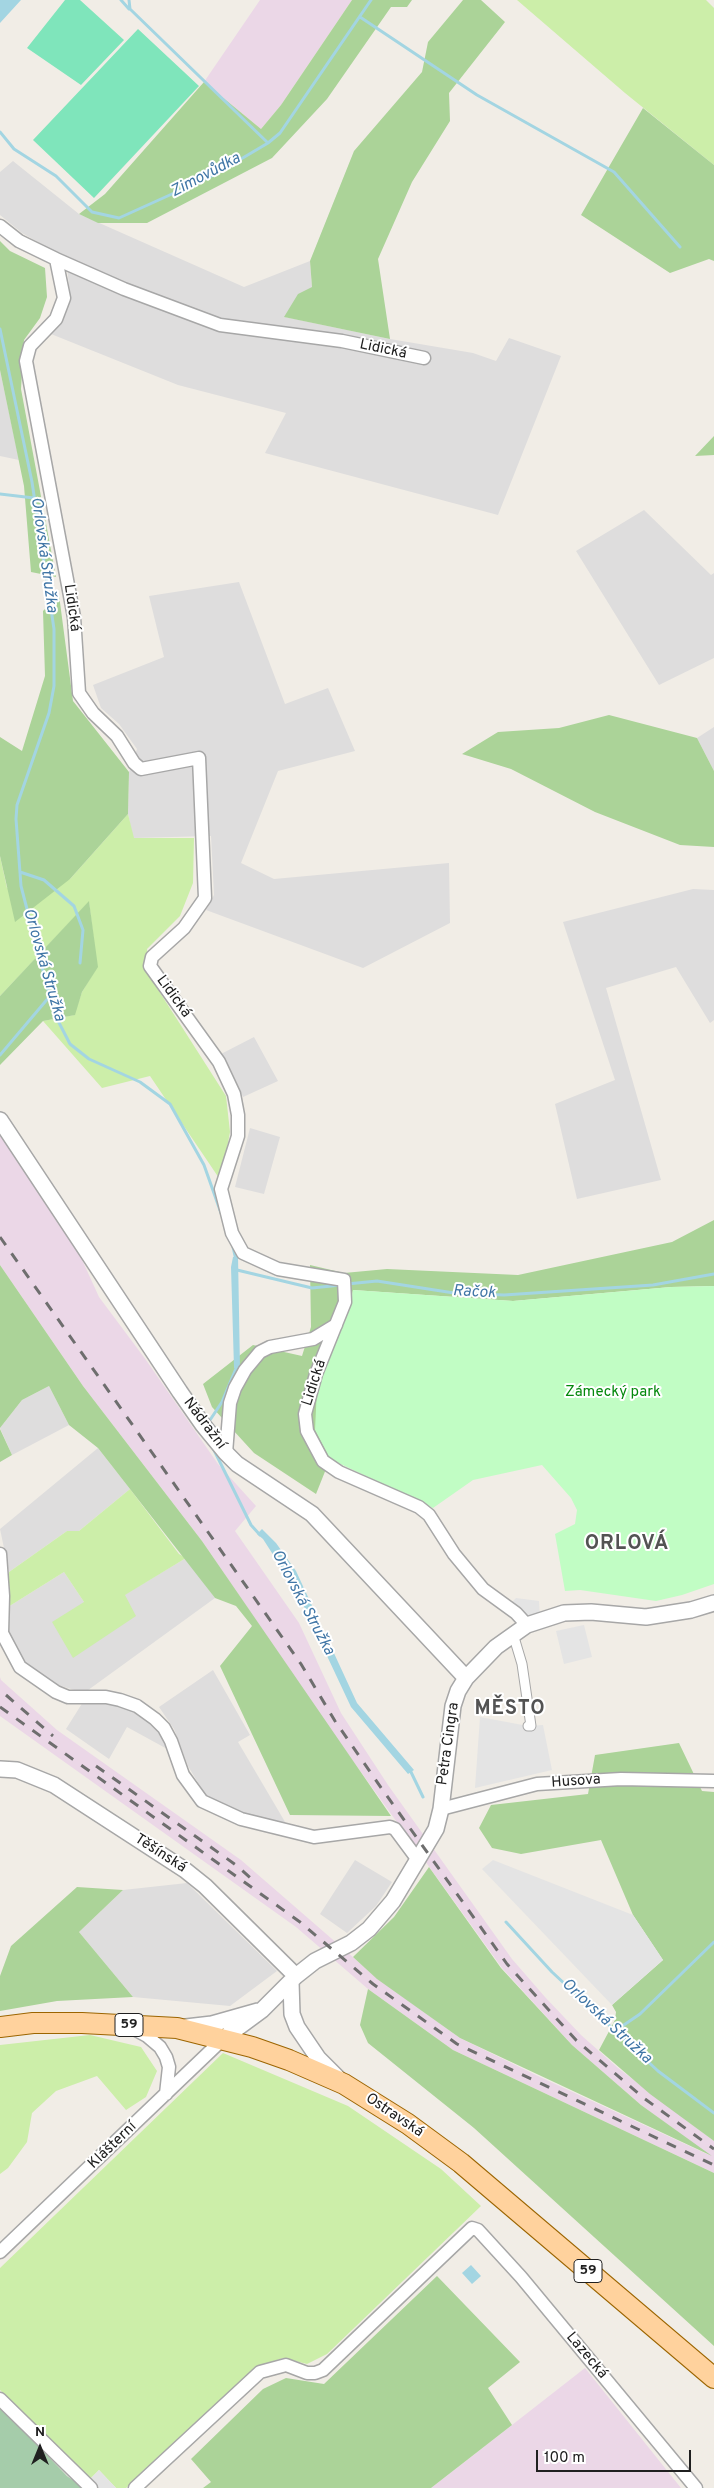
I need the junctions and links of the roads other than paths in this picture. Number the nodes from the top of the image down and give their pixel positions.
1 (0, 226) edge
2 (56, 259) junction
3 (424, 358) dead end
4 (0, 1120) edge
5 (336, 1324) junction
6 (226, 1453) junction
7 (0, 1554) edge
8 (714, 1603) edge
9 (527, 1625) junction
10 (513, 1634) junction
11 (466, 1678) junction
12 (528, 1726) dead end
13 (0, 1769) edge
14 (714, 1781) edge
15 (441, 1809) junction
16 (418, 1860) junction
17 (294, 1979) junction
18 (262, 2010) junction
19 (125, 2024) junction
20 (0, 2027) edge
21 (177, 2028) junction
22 (224, 2038) junction
23 (344, 2084) junction
24 (166, 2094) junction
25 (0, 2252) edge
26 (714, 2378) edge
27 (0, 2399) edge
28 (90, 2488) edge
29 (135, 2488) edge
30 (696, 2488) edge

1 - 2 street, Lidická
2 - 3 street, Lidická
2 - 5 street, Lidická
4 - 6 street, Nádražní
5 - 6 street
5 - 9 street, Lidická
6 - 11 street, Nádražní
7 - 16 street
8 - 9 street, Petra Cingra
9 - 10 street, Petra Cingra
10 - 11 street, Petra Cingra
10 - 12 street
11 - 15 street, Petra Cingra
13 - 17 street, Těšínská
14 - 15 street, Husova
15 - 16 street, Petra Cingra
16 - 17 street, Petra Cingra
17 - 18 street, Petra Cingra
17 - 23 street
18 - 21 street
18 - 22 street, Petra Cingra
19 - 20 main road, Ostravská / 59
19 - 21 main road, Ostravská / 59
19 - 24 street
21 - 22 main road, Ostravská / 59
22 - 23 main road, Ostravská / 59
22 - 24 street, Klášterní
23 - 26 main road, Ostravská / 59
24 - 25 street, Klášterní
27 - 28 street
29 - 30 street, Lazecká

